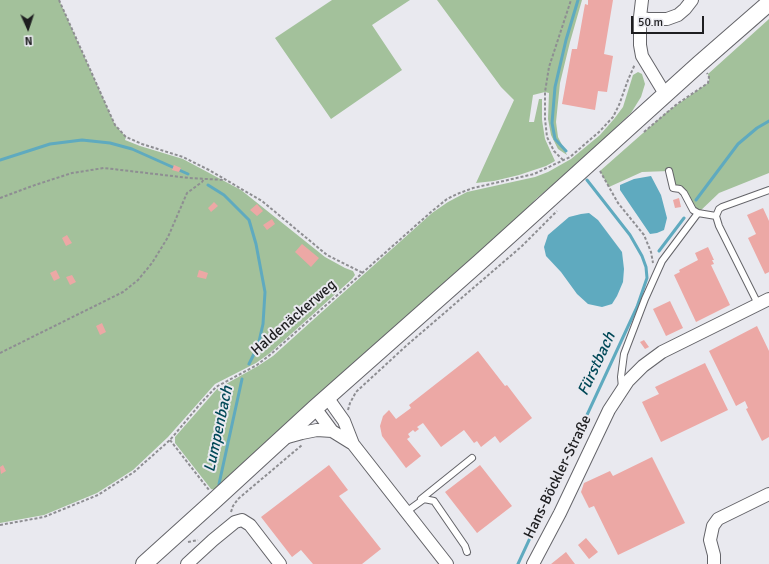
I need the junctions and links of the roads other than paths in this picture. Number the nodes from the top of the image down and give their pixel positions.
1 (642, 0) edge
2 (692, 0) edge
3 (769, 3) edge
4 (640, 17) junction
5 (665, 94) junction
6 (669, 171) dead end
7 (769, 190) edge
8 (698, 213) junction
9 (716, 216) junction
10 (764, 302) edge
11 (622, 388) junction
12 (327, 397) junction
13 (315, 408) junction
14 (332, 430) junction
15 (282, 439) junction
16 (353, 444) junction
17 (472, 458) dead end
18 (769, 494) edge
19 (420, 500) junction
20 (406, 512) junction
21 (467, 552) dead end
22 (144, 564) edge
23 (187, 564) edge
24 (280, 564) edge
25 (447, 564) edge
26 (533, 564) edge
27 (714, 564) edge

1 - 4 street
2 - 4 street
3 - 5 main road
4 - 5 street
5 - 12 main road
6 - 8 lane
7 - 9 lane
8 - 9 lane
8 - 11 lane
9 - 10 lane
10 - 11 street, Hans-Böckler-Straße
11 - 26 street, Hans-Böckler-Straße
12 - 13 main road
12 - 16 street
13 - 14 street
13 - 15 main road
14 - 15 street
14 - 16 street
15 - 22 main road
16 - 20 street
17 - 19 lane
18 - 27 street
19 - 20 lane
19 - 21 lane
20 - 25 street
23 - 24 street

